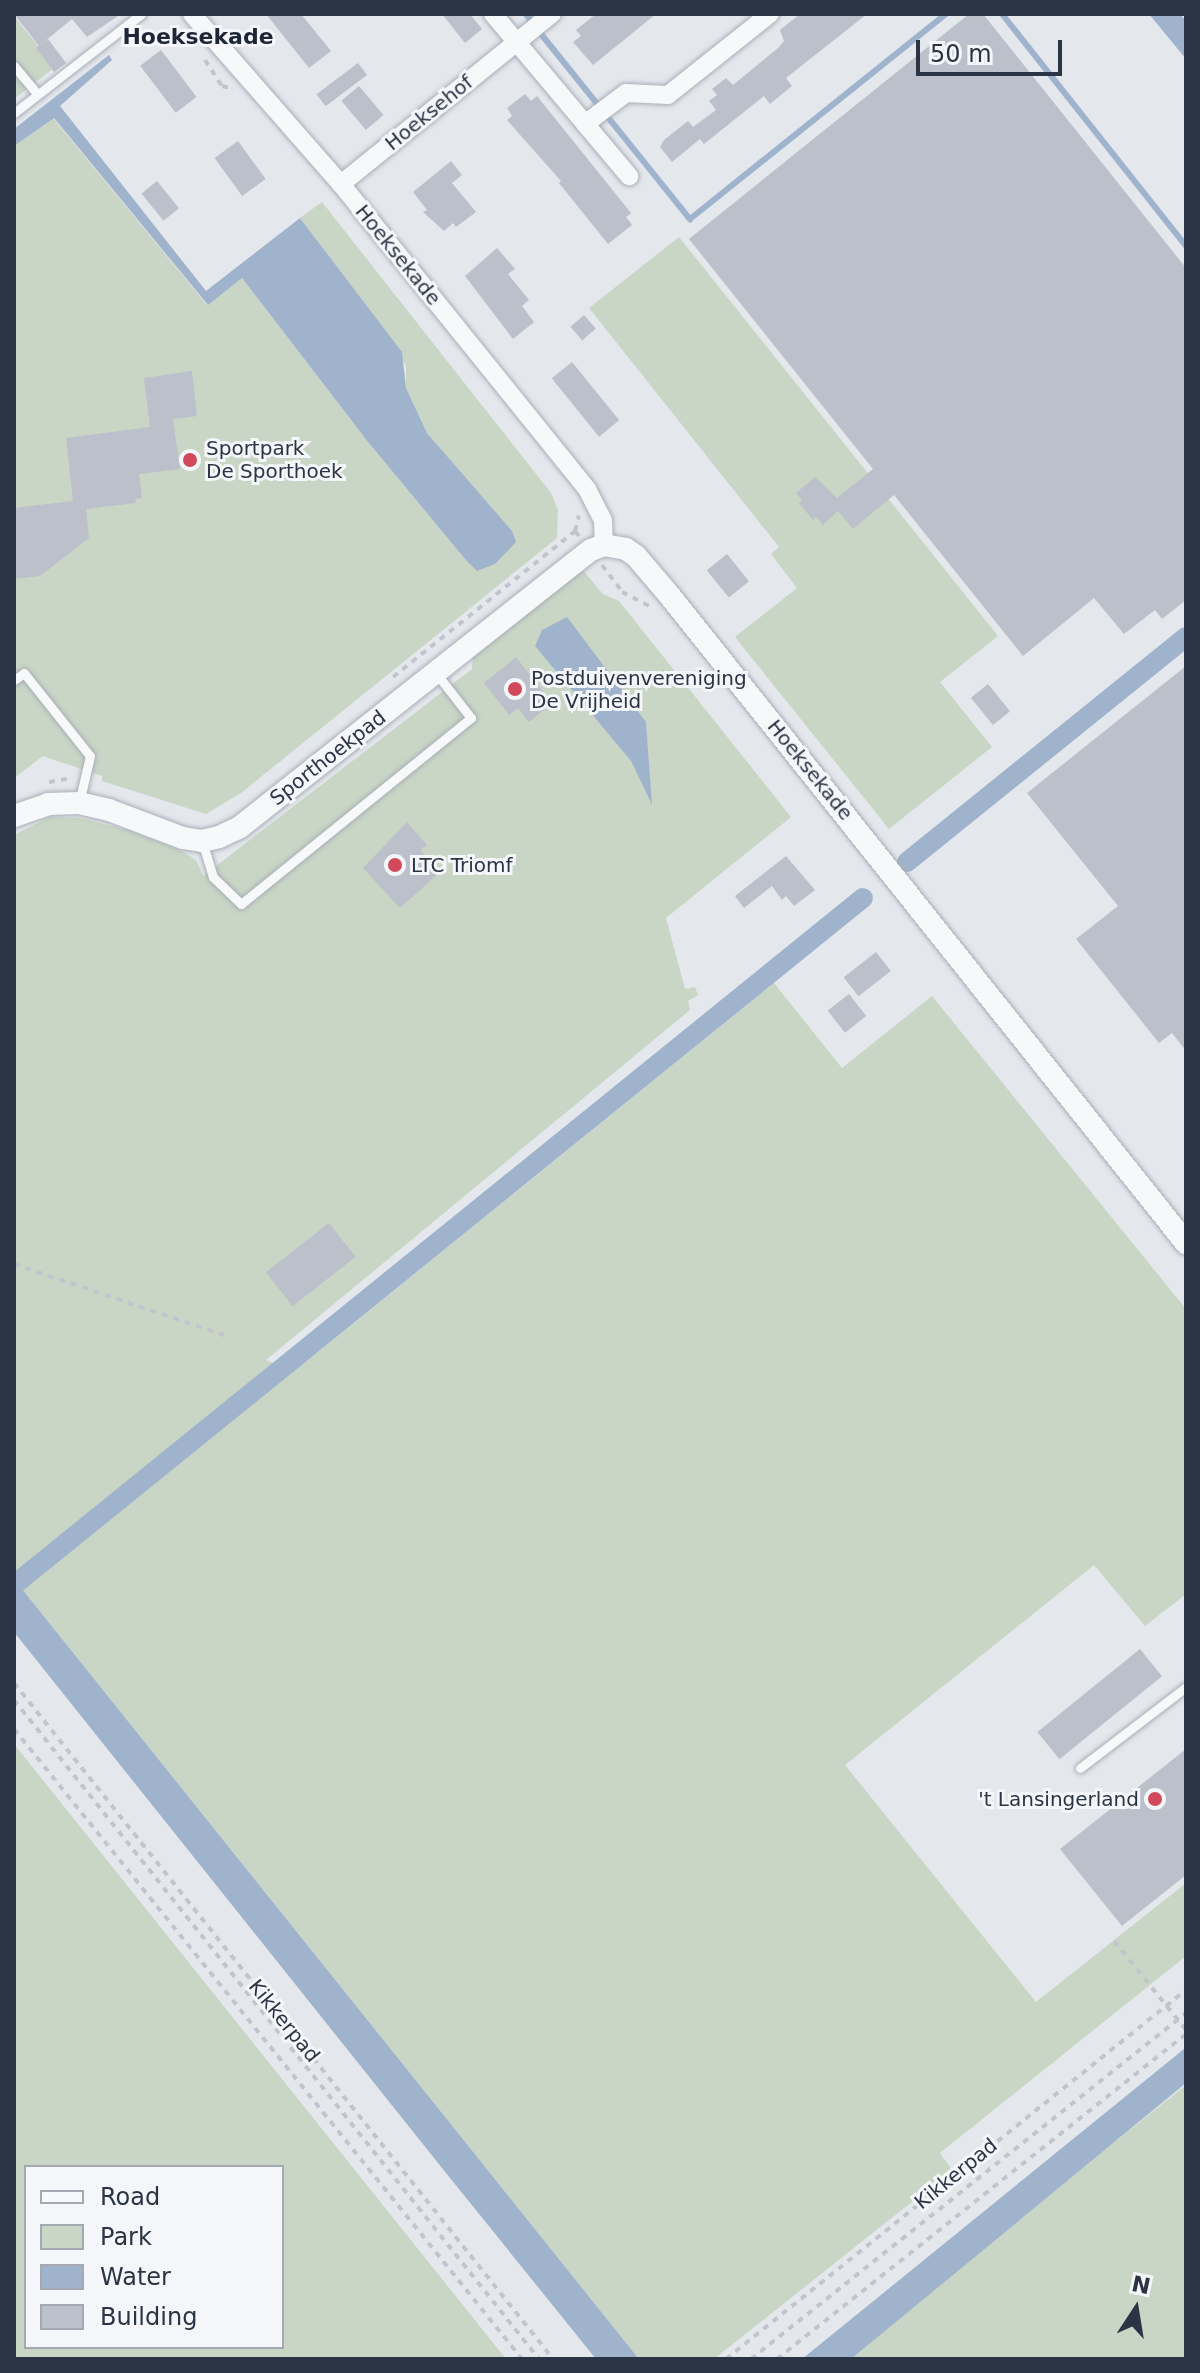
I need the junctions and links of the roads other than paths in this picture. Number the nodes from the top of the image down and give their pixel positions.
1 (141, 14) edge
2 (192, 14) edge
3 (493, 14) edge
4 (552, 14) edge
5 (770, 14) edge
6 (516, 42) junction
7 (14, 66) edge
8 (37, 93) junction
9 (14, 113) edge
10 (597, 115) junction
11 (629, 176) dead end
12 (341, 184) junction
13 (604, 545) junction
14 (436, 673) junction
15 (14, 680) edge
16 (79, 803) junction
17 (14, 816) edge
18 (202, 841) junction
19 (1186, 1243) edge
20 (1186, 1687) edge
21 (1080, 1768) dead end

1 - 8 lane
2 - 12 street, Hoeksekade
3 - 6 street
4 - 6 street, Hoeksehof
5 - 10 street
6 - 10 street
6 - 12 street, Hoeksehof
7 - 8 lane
8 - 9 lane
10 - 11 street
12 - 13 street, Hoeksekade
13 - 14 street, Sporthoekpad
13 - 19 street, Hoeksekade
14 - 18 street, Sporthoekpad
14 - 18 lane
15 - 16 lane
16 - 17 street
16 - 18 street
20 - 21 lane

